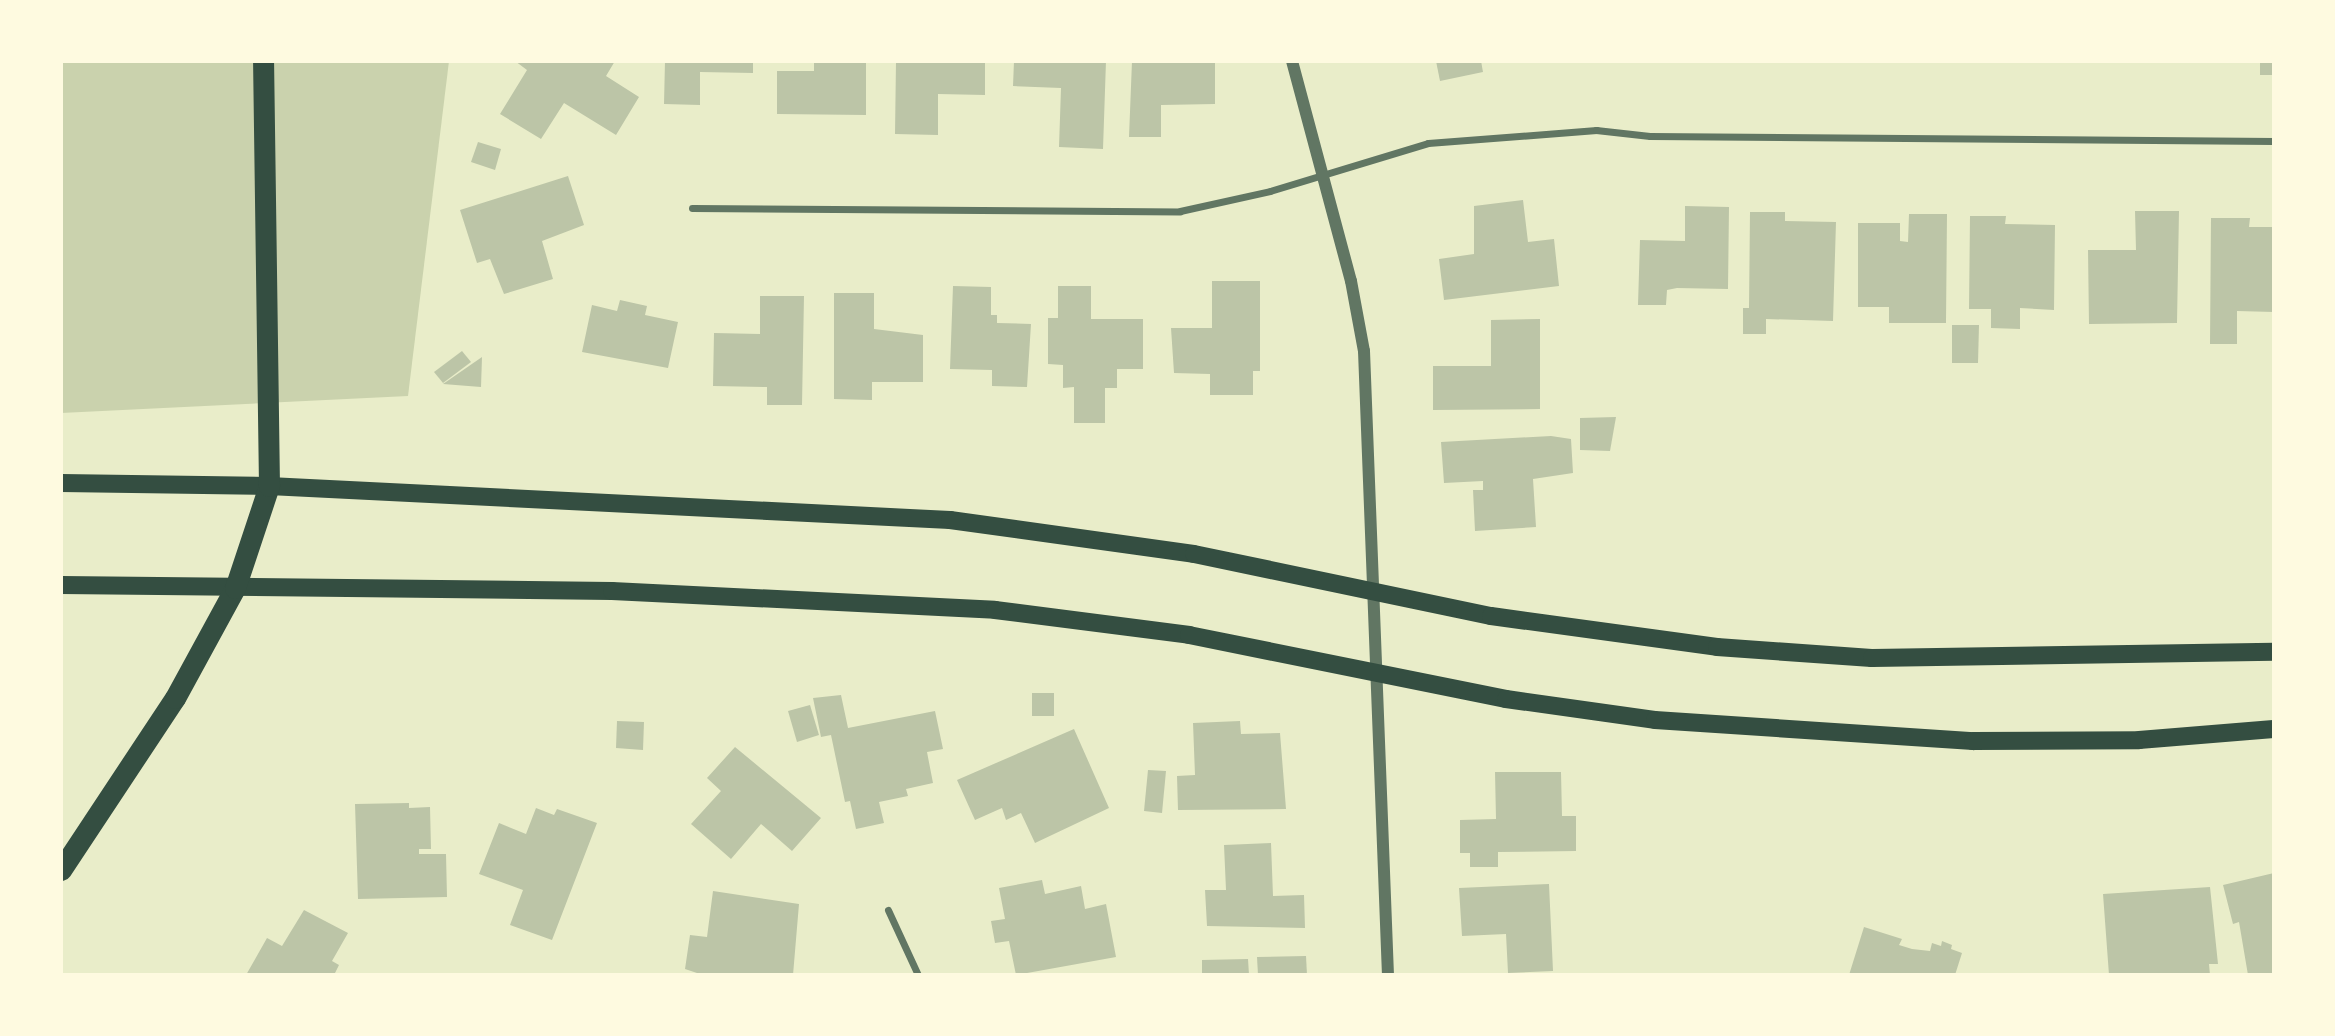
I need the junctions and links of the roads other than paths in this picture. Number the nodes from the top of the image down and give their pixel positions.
1 (263, 61) edge
2 (1292, 61) edge
3 (2274, 141) edge
4 (1322, 174) junction
5 (692, 208) dead end
6 (61, 483) edge
7 (270, 486) junction
8 (61, 585) edge
9 (235, 588) junction
10 (1373, 593) junction
11 (2274, 652) edge
12 (1375, 671) junction
13 (2274, 729) edge
14 (61, 870) edge
15 (888, 910) dead end
16 (918, 975) edge
17 (1388, 975) edge

1 - 7 highway
2 - 4 street
3 - 4 street
4 - 5 street
4 - 10 street
6 - 7 main road
7 - 9 highway
7 - 10 main road
8 - 9 main road
9 - 12 main road
9 - 14 highway
10 - 11 main road
10 - 12 street
12 - 13 main road
12 - 17 street
15 - 16 street

